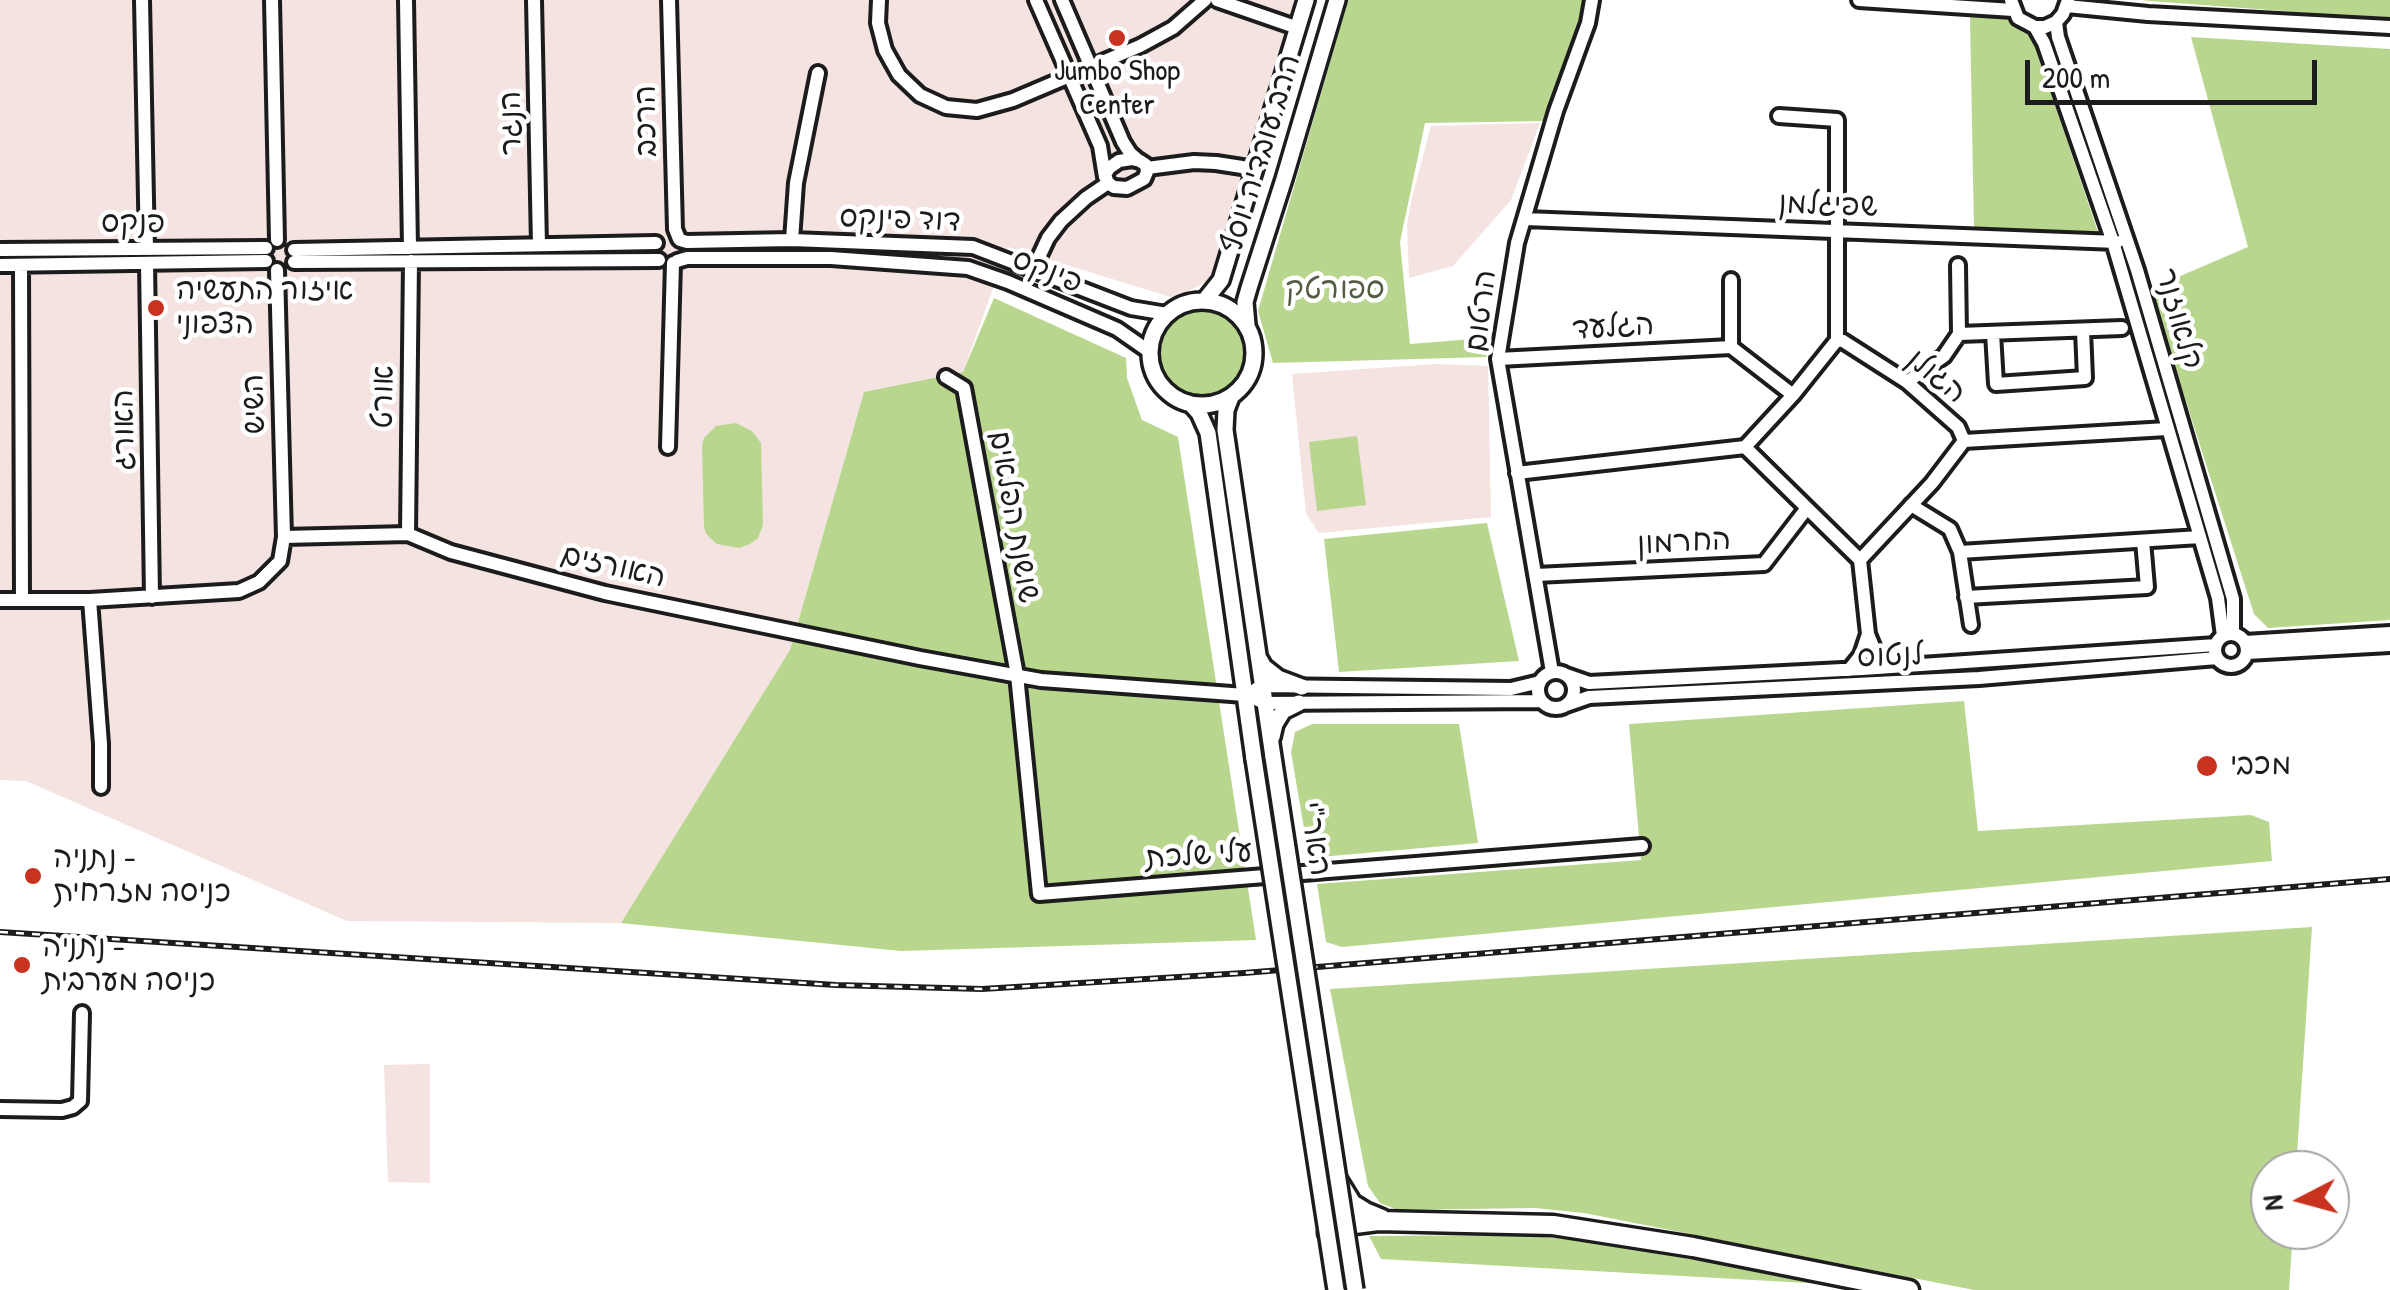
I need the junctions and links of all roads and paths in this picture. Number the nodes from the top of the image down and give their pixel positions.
1 (142, 0) edge
2 (272, 0) edge
3 (406, 0) edge
4 (534, 0) edge
5 (669, 0) edge
6 (880, 0) edge
7 (1036, 0) edge
8 (1062, 0) edge
9 (1205, 0) edge
10 (1217, 0) edge
11 (1306, 0) edge
12 (1337, 0) edge
13 (1592, 0) edge
14 (1601, 0) edge
15 (1859, 0) edge
16 (2067, 3) edge
17 (2012, 5) edge
18 (2056, 22) junction
19 (1588, 23) junction
20 (2035, 27) junction
21 (2390, 27) edge
22 (1298, 28) junction
23 (1091, 67) junction
24 (818, 73) dead end
25 (1069, 76) junction
26 (1780, 116) dead end
27 (1142, 164) junction
28 (1256, 169) junction
29 (1106, 180) junction
30 (1525, 219) junction
31 (1835, 231) junction
32 (680, 240) junction
33 (792, 240) junction
34 (2113, 242) junction
35 (656, 243) junction
36 (2129, 243) junction
37 (539, 245) junction
38 (0, 250) edge
39 (410, 254) junction
40 (271, 255) junction
41 (147, 256) junction
42 (294, 256) junction
43 (670, 261) junction
44 (21, 264) junction
45 (0, 265) edge
46 (1958, 265) dead end
47 (1033, 270) junction
48 (1731, 280) dead end
49 (1206, 300) junction
50 (1167, 314) junction
51 (1246, 325) junction
52 (2122, 328) dead end
53 (2083, 330) junction
54 (1993, 332) junction
55 (1958, 334) junction
56 (1836, 340) junction
57 (1731, 347) junction
58 (1150, 352) junction
59 (1498, 358) junction
60 (946, 377) dead end
61 (1907, 382) junction
62 (1793, 395) junction
63 (1231, 397) junction
64 (1191, 404) junction
65 (2167, 429) junction
66 (1964, 440) junction
67 (668, 447) dead end
68 (1745, 447) junction
69 (1516, 472) junction
70 (1911, 505) junction
71 (1807, 508) junction
72 (408, 534) junction
73 (284, 537) junction
74 (2200, 537) junction
75 (2143, 540) junction
76 (1960, 552) junction
77 (1860, 560) junction
78 (1536, 575) junction
79 (152, 597) junction
80 (1966, 597) junction
81 (0, 600) edge
82 (22, 600) junction
83 (90, 600) junction
84 (1971, 624) dead end
85 (2390, 633) edge
86 (1868, 634) junction
87 (2230, 645) junction
88 (2390, 645) edge
89 (1258, 658) junction
90 (1890, 667) junction
91 (1849, 670) junction
92 (1559, 674) junction
93 (1016, 675) junction
94 (1540, 682) junction
95 (1262, 686) junction
96 (1245, 695) junction
97 (1300, 695) junction
98 (1542, 701) junction
99 (1265, 703) junction
100 (1566, 705) junction
101 (1272, 749) junction
102 (101, 787) dead end
103 (1642, 846) dead end
104 (82, 1013) dead end
105 (0, 1109) edge
106 (1339, 1182) junction
107 (1398, 1222) junction
108 (1337, 1230) junction
109 (1336, 1290) edge
110 (1356, 1290) edge
111 (1908, 1290) edge

1 - 41 street, האורג
2 - 40 street, השיש
3 - 39 street, אורט
4 - 37 street, הנגר
5 - 32 street, הרכב
6 - 25 street
7 - 25 street
8 - 23 street
9 - 23 street
10 - 22 street
11 - 22 main road, הרב עובדיה יוסף
12 - 51 main road, הרב עובדיה יוסף
13 - 19 street, הרטום
14 - 19 street, הרטום
15 - 17 street
16 - 18 street
16 - 21 street
17 - 20 street
18 - 20 street
18 - 36 street, קלאוזנר
19 - 30 street, הרטום
20 - 34 street, קלאוזנר
22 - 28 main road, הרב עובדיה יוסף
23 - 25 street
23 - 27 street
24 - 33 street
25 - 29 street
26 - 31 street
27 - 28 street
27 - 29 street
27 - 29 street
28 - 49 main road, הרב עובדיה יוסף
29 - 47 street
30 - 31 street, שפיגלמן
30 - 59 street, הרטום
31 - 34 street, שפיגלמן
31 - 56 street
32 - 33 street, דוד פינקס
32 - 35 street
32 - 43 street
33 - 47 street, דוד פינקס
34 - 36 street, שפיגלמן
34 - 65 street, קלאוזנר
35 - 37 street
35 - 43 street
36 - 87 street, קלאוזנר
37 - 39 street
38 - 41 street, פנקס
39 - 42 street
39 - 43 street, פינקס
39 - 72 street, אורט
40 - 41 street
40 - 42 street
40 - 42 street
40 - 73 street, השיש
41 - 44 street
41 - 79 street, האורג
43 - 58 street, פינקס
43 - 67 street
44 - 45 street
44 - 82 street
46 - 55 street
47 - 50 street, דוד פינקס
48 - 57 street
49 - 50 main road
49 - 51 main road
50 - 58 main road
51 - 63 main road
52 - 53 street
53 - 54 street
53 - 54 street
54 - 55 street
55 - 61 street
56 - 61 street, הגולן
56 - 62 street
57 - 59 street, הגלעד
57 - 62 street
58 - 64 main road
59 - 69 street, הרטום
60 - 93 street, שושנת הפלאים
61 - 66 street, הגולן
62 - 68 street
63 - 64 main road
63 - 89 main road, האר"י
64 - 96 main road, האר"י
65 - 66 street
65 - 74 street, קלאוזנר
66 - 70 street, הגולן
68 - 69 street
68 - 71 street
69 - 78 street, הרטום
70 - 76 street
70 - 77 street, הגולן
71 - 77 street
71 - 78 street, החרמון
72 - 73 street, האורזים
72 - 93 street, האורזים
73 - 79 street
74 - 75 street
74 - 87 street, קלאוזנר
75 - 76 street
75 - 80 street
76 - 80 street
77 - 86 street
78 - 92 street, הרטום
79 - 83 street
80 - 84 street
81 - 82 street
82 - 83 street
83 - 102 street
85 - 87 street, לנטוס
86 - 90 street
86 - 91 street
87 - 88 street, לנטוס
87 - 90 street, לנטוס
87 - 100 street, לנטוס
89 - 95 main road, האר"י
89 - 97 main road
90 - 91 street, לנטוס
91 - 92 street, לנטוס
92 - 94 street
92 - 100 street
93 - 96 street, האורזים
93 - 103 street, עלי שלכת
94 - 97 street
94 - 98 street
95 - 96 street
95 - 97 street
95 - 99 main road, האר"י
96 - 99 street
96 - 108 main road, האר"י, bridge
97 - 98 street
97 - 99 street
97 - 101 main road
98 - 100 street
99 - 101 main road, האר"י
101 - 106 main road, האר"י, bridge
104 - 105 street
106 - 107 highway
106 - 108 main road, האר"י, bridge
107 - 108 highway
107 - 111 highway
108 - 109 main road, האר"י, bridge
108 - 110 main road, האר"י, bridge

